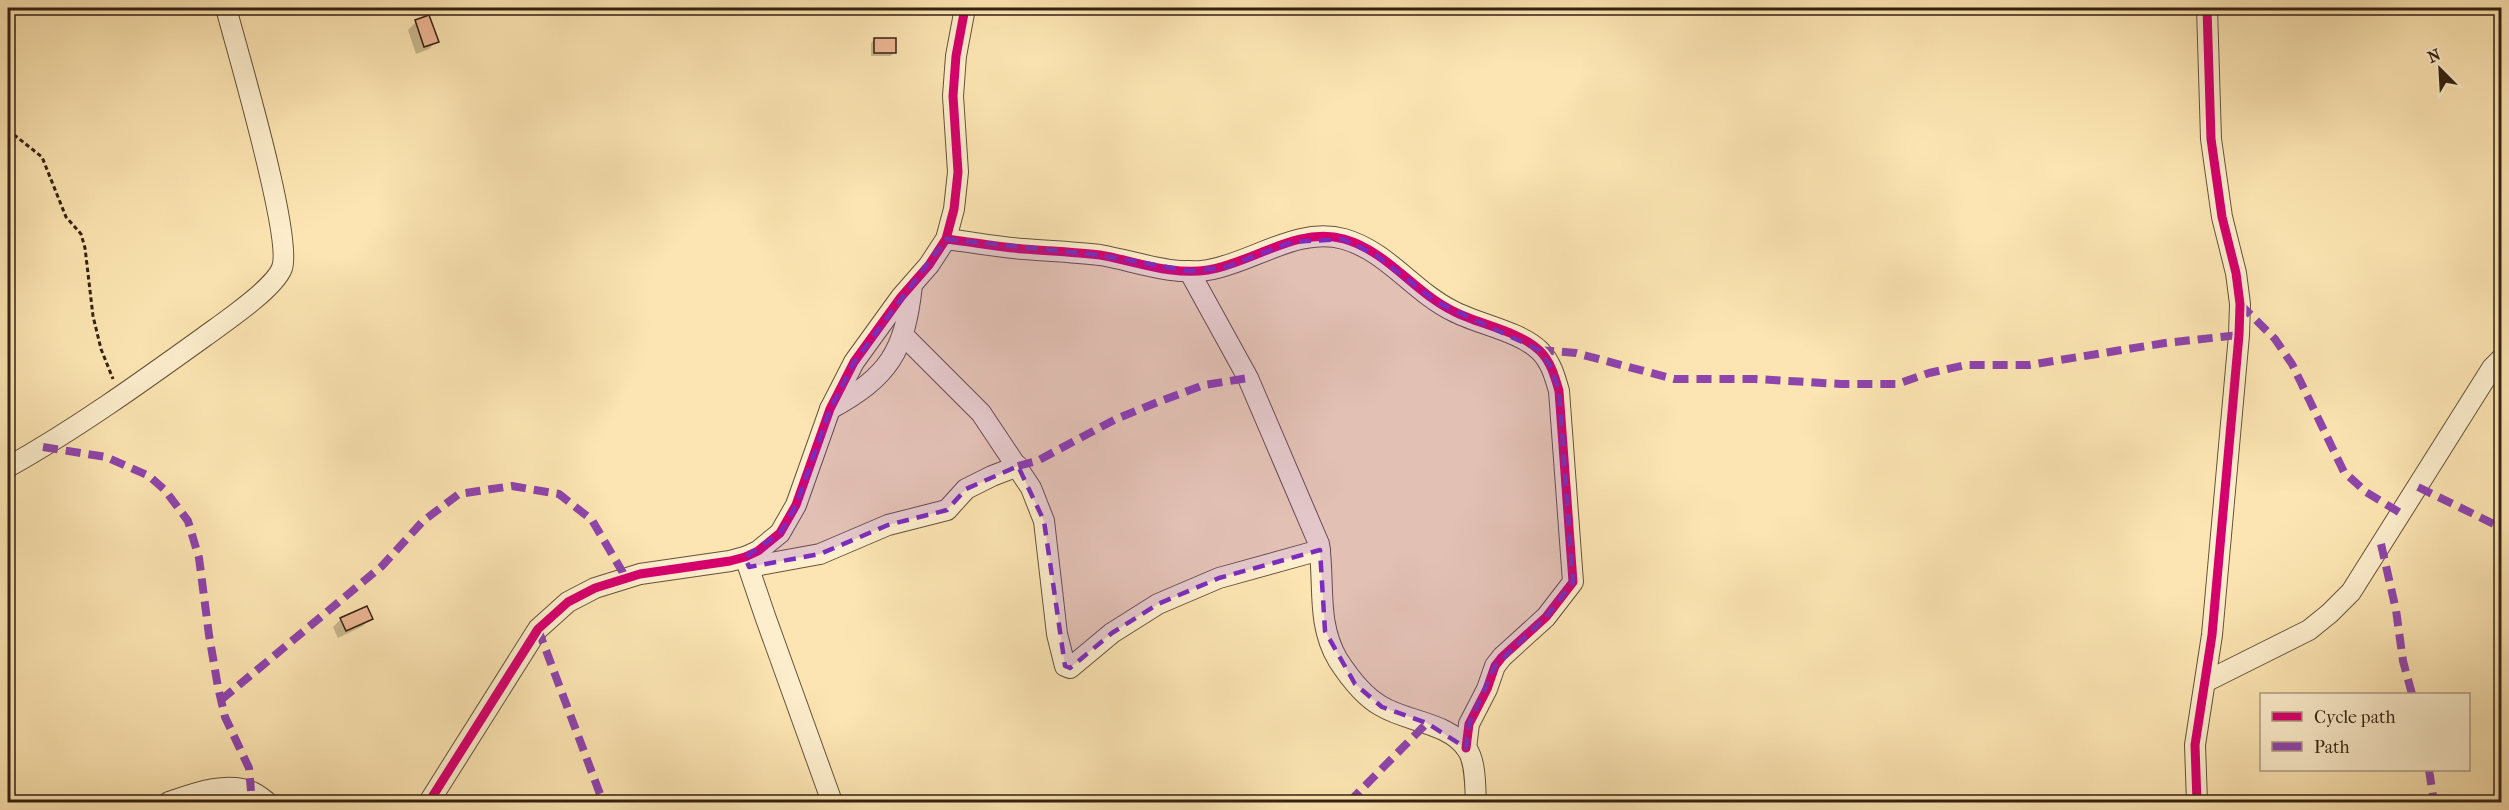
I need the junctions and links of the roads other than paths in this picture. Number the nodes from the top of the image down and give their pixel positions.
1 (226, 8) edge
2 (965, 8) edge
3 (2207, 8) edge
4 (946, 239) junction
5 (1189, 271) junction
6 (912, 285) junction
7 (903, 335) junction
8 (2502, 358) edge
9 (830, 409) junction
10 (1018, 466) junction
11 (8, 467) edge
12 (1320, 550) junction
13 (747, 562) junction
14 (2205, 682) junction
15 (1466, 748) junction
16 (169, 802) edge
17 (267, 802) edge
18 (429, 802) edge
19 (832, 802) edge
20 (1476, 802) edge
21 (2197, 802) edge

1 - 11 street
2 - 4 street
3 - 14 street
4 - 5 street
4 - 6 street
5 - 12 street
5 - 15 street
6 - 7 street
6 - 9 street
7 - 9 street
7 - 10 street
8 - 14 street
9 - 13 street
10 - 12 street
10 - 13 street
12 - 15 street
13 - 18 street
13 - 19 street
14 - 21 street
15 - 20 street
16 - 17 street

